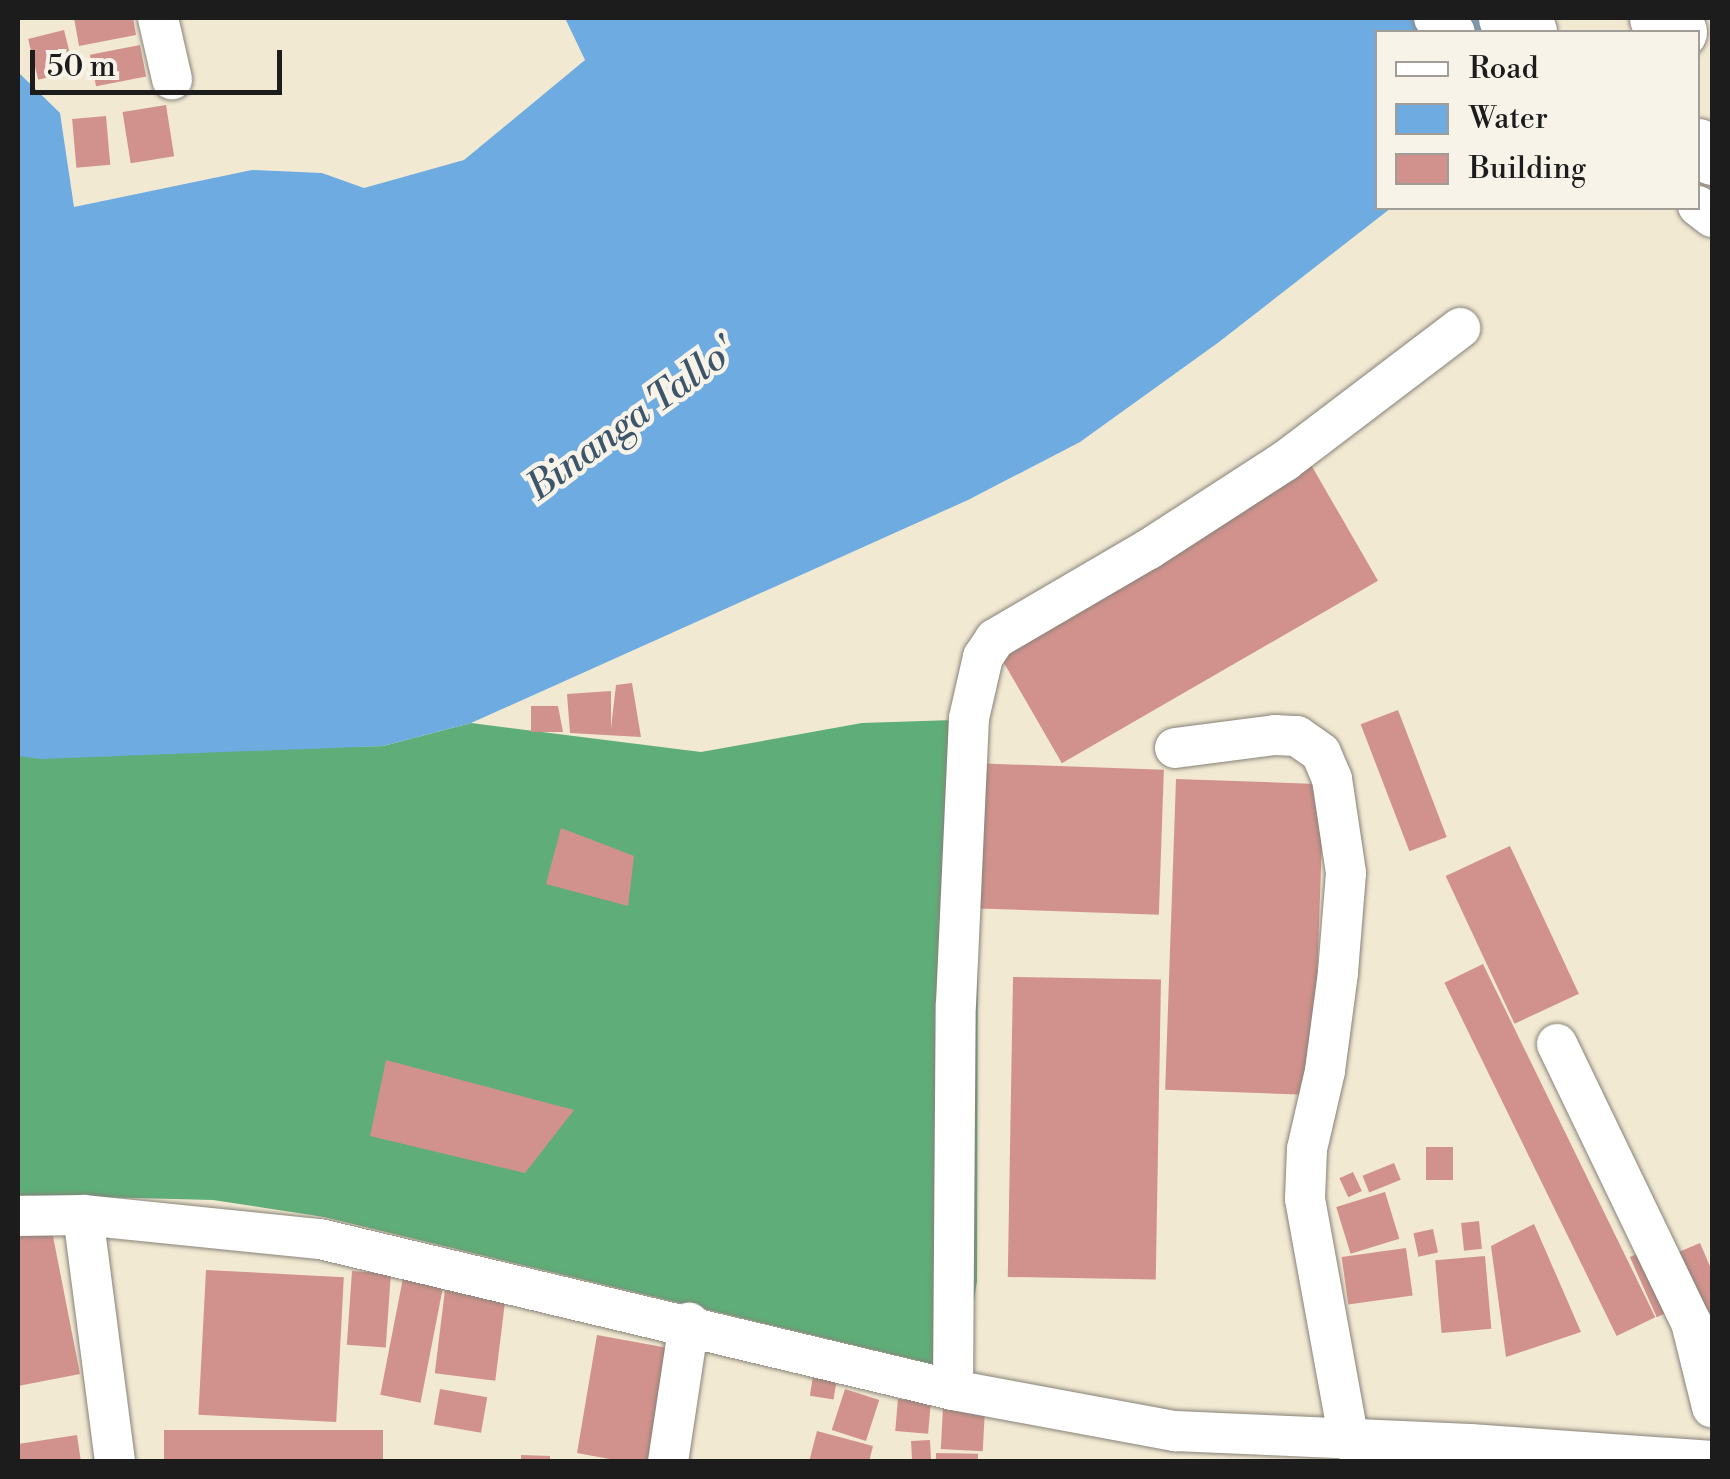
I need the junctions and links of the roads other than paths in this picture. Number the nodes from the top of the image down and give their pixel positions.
1 (158, 18) edge
2 (172, 79) dead end
3 (1460, 328) dead end
4 (1175, 748) dead end
5 (1557, 1044) dead end
6 (83, 1215) junction
7 (18, 1216) edge
8 (689, 1323) junction
9 (953, 1390) junction
10 (1712, 1408) edge
11 (1349, 1441) junction
12 (1469, 1453) edge
13 (1712, 1461) edge
14 (115, 1462) edge
15 (668, 1462) edge

1 - 2 street
3 - 9 street
4 - 11 street
5 - 10 street
6 - 7 street
6 - 8 street
6 - 14 street
8 - 9 street
8 - 15 street
9 - 11 street
11 - 12 street
12 - 13 street

